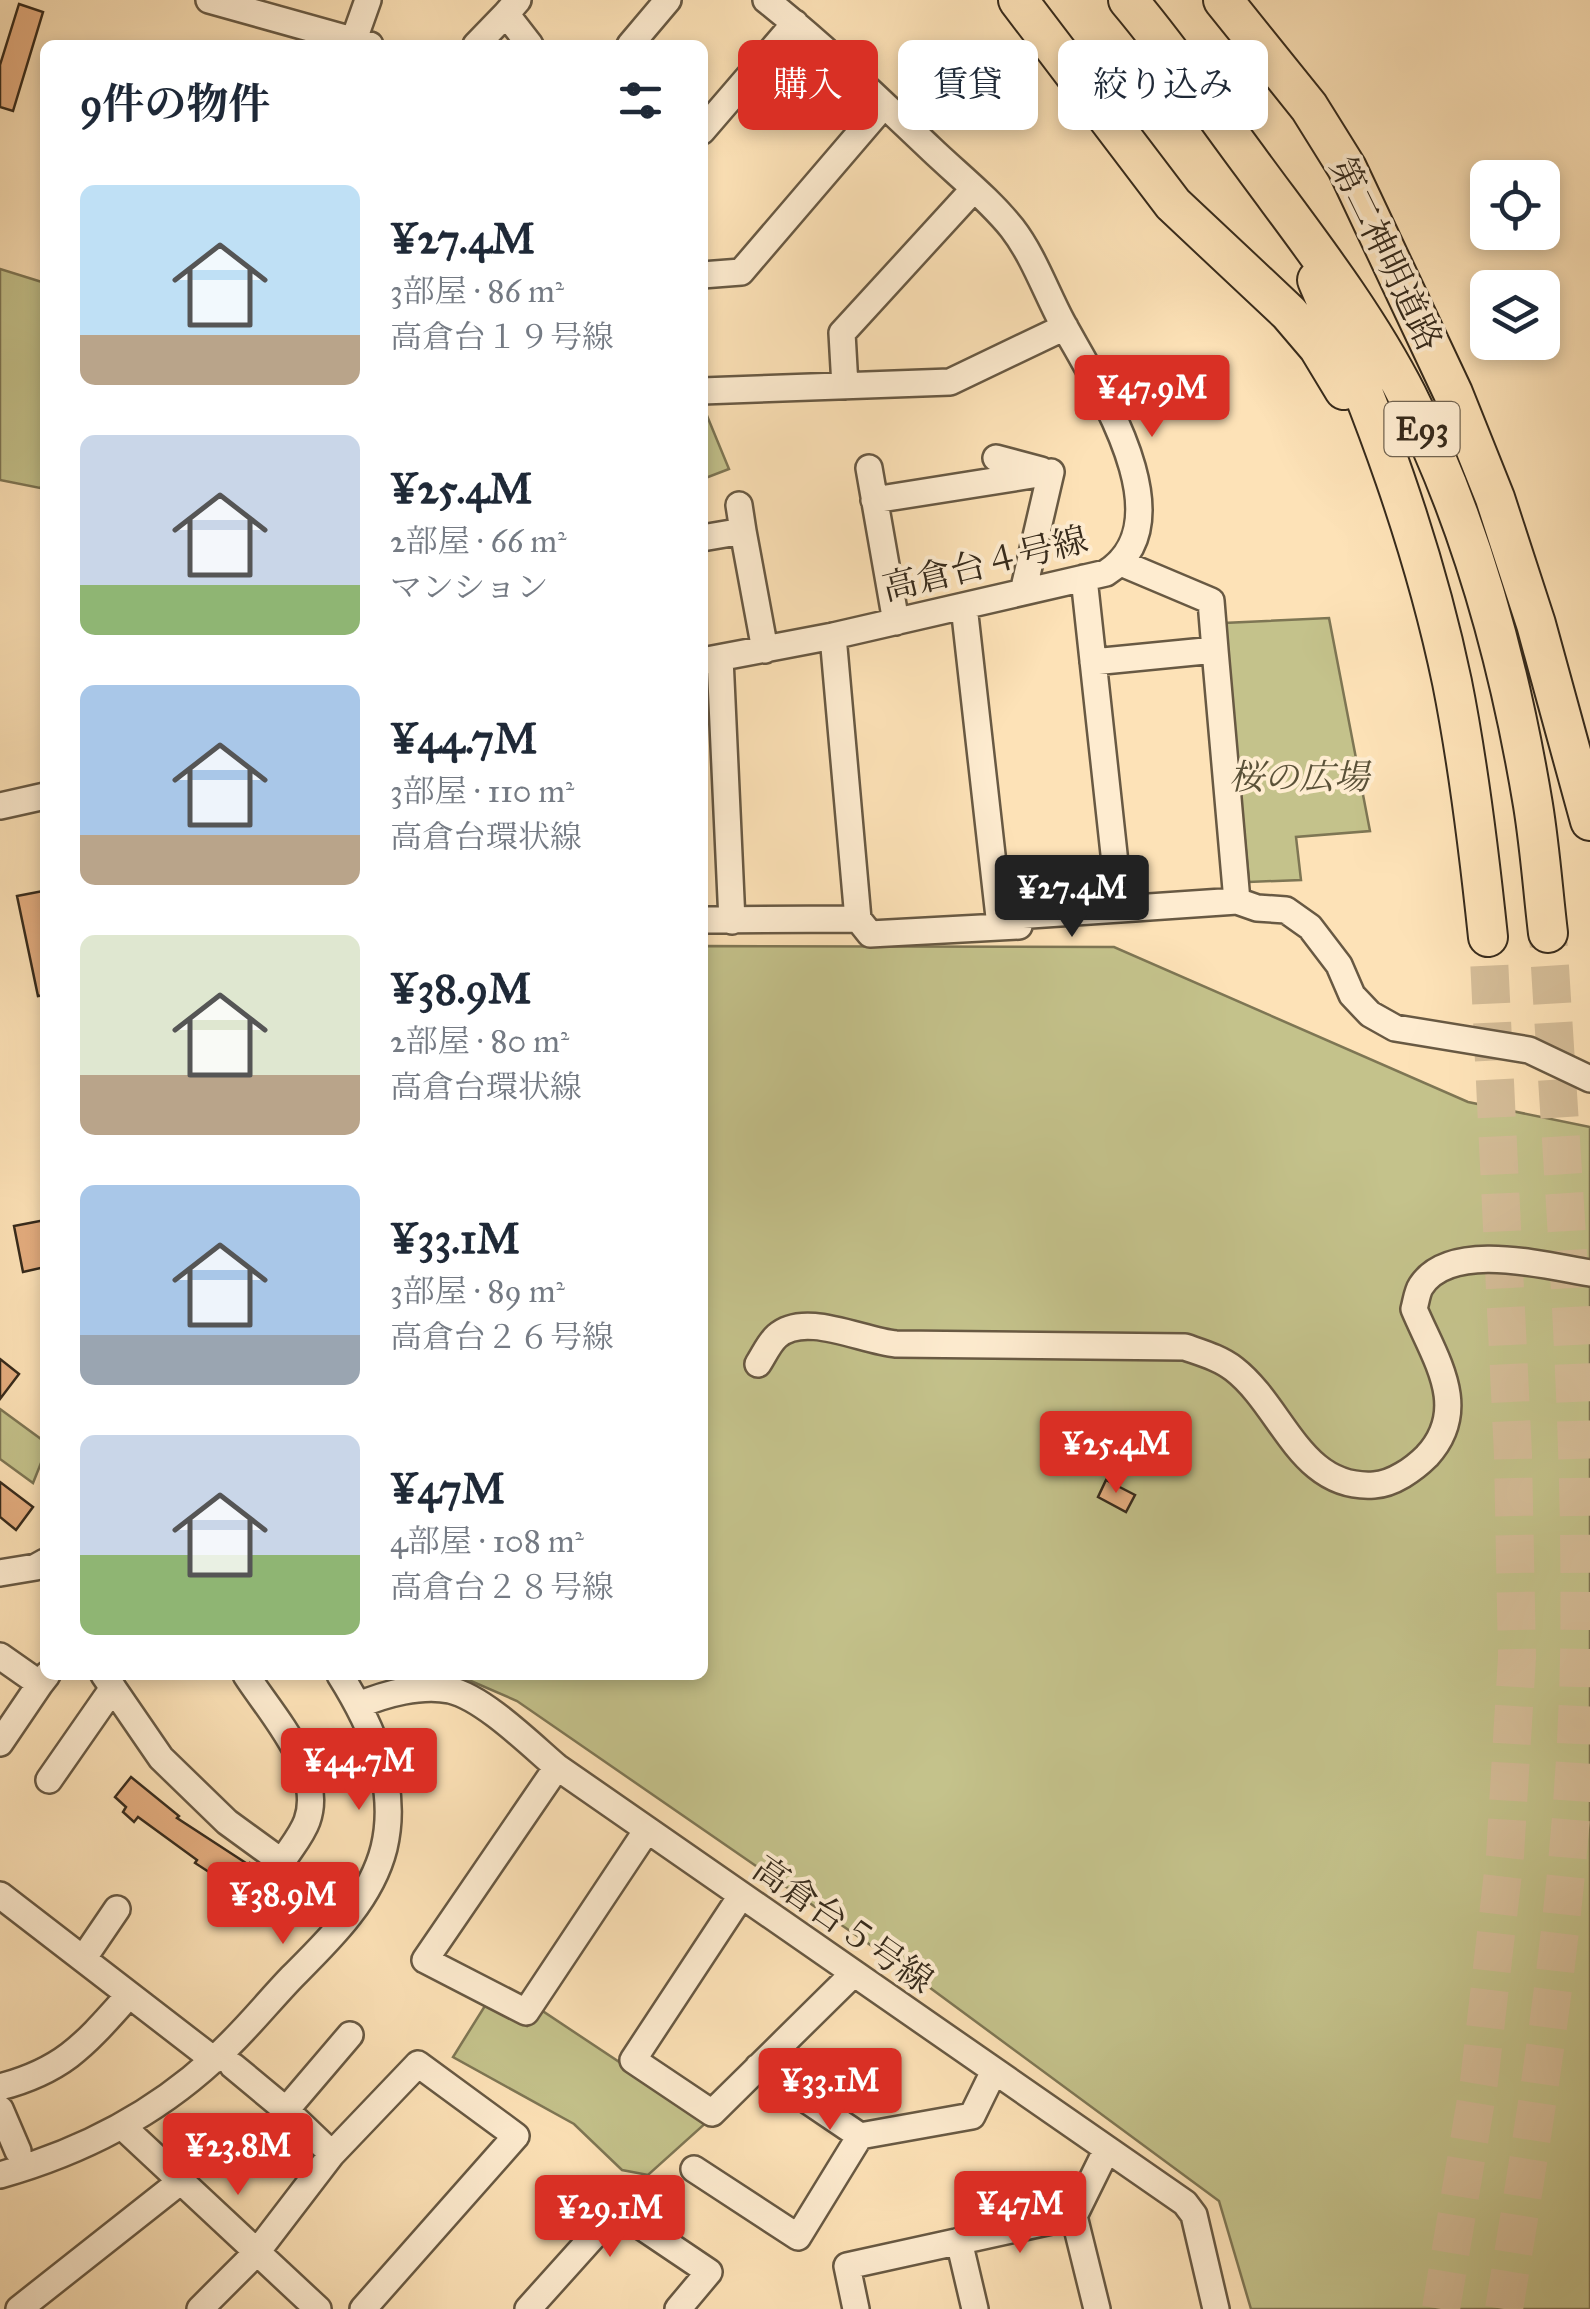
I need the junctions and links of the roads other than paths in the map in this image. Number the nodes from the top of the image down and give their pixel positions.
1 (209, 0) edge
2 (368, 0) edge
3 (668, 0) edge
4 (766, 0) edge
5 (1018, 0) edge
6 (1128, 0) edge
7 (1223, 0) edge
8 (512, 7) edge
9 (795, 23) junction
10 (352, 40) edge
11 (355, 40) edge
12 (481, 40) edge
13 (528, 40) edge
14 (634, 40) edge
15 (884, 104) junction
16 (708, 124) edge
17 (1253, 167) junction
18 (974, 190) junction
19 (708, 275) edge
20 (1065, 327) junction
21 (845, 386) junction
22 (708, 392) edge
23 (996, 458) dead end
24 (868, 468) dead end
25 (1051, 472) junction
26 (874, 500) junction
27 (708, 535) edge
28 (1121, 563) junction
29 (1423, 565) junction
30 (1084, 578) junction
31 (1023, 592) junction
32 (964, 606) junction
33 (896, 622) junction
34 (833, 636) junction
35 (765, 650) junction
36 (1216, 650) junction
37 (711, 660) edge
38 (1093, 662) junction
39 (40, 797) edge
40 (0, 806) edge
41 (1590, 821) edge
42 (1237, 901) junction
43 (1120, 909) junction
44 (1036, 914) junction
45 (858, 919) junction
46 (708, 920) edge
47 (732, 921) junction
48 (1548, 933) tunnel mouth
49 (1488, 937) tunnel mouth
50 (1590, 1078) edge
51 (1590, 1273) edge
52 (758, 1364) dead end
53 (40, 1570) edge
54 (0, 1573) edge
55 (0, 1656) edge
56 (40, 1678) edge
57 (44, 1680) edge
58 (249, 1680) edge
59 (343, 1680) edge
60 (108, 1682) edge
61 (359, 1705) junction
62 (0, 1743) edge
63 (556, 1767) junction
64 (49, 1780) dead end
65 (646, 1830) junction
66 (740, 1896) junction
67 (4, 1906) edge
68 (117, 1909) dead end
69 (83, 1959) junction
70 (853, 1974) junction
71 (129, 1995) junction
72 (350, 2034) dead end
73 (223, 2063) junction
74 (758, 2067) junction
75 (994, 2072) junction
76 (0, 2087) edge
77 (0, 2109) edge
78 (286, 2110) junction
79 (122, 2126) junction
80 (860, 2136) junction
81 (1107, 2149) junction
82 (18, 2152) dead end
83 (332, 2154) junction
84 (694, 2168) dead end
85 (0, 2175) edge
86 (181, 2182) junction
87 (1074, 2216) junction
88 (958, 2241) junction
89 (257, 2252) junction
90 (0, 2298) edge
91 (15, 2309) edge
92 (200, 2309) edge
93 (318, 2309) edge
94 (363, 2309) edge
95 (528, 2309) edge
96 (678, 2309) edge
97 (856, 2309) edge
98 (975, 2309) edge
99 (1097, 2309) edge
100 (1216, 2309) edge

1 - 10 street
2 - 11 street
3 - 14 street
4 - 9 street, 高倉台４号線
5 - 29 highway
6 - 17 highway, 第二神明道路 / E93
7 - 41 highway, 第二神明道路 / E93
8 - 12 street
8 - 13 street
9 - 15 street, 高倉台４号線
9 - 16 street
15 - 18 street, 高倉台４号線
15 - 19 street
17 - 29 highway, 第二神明道路 / E93
17 - 48 highway, 第二神明道路 / E93
18 - 20 street, 高倉台４号線
18 - 21 street
20 - 21 street
20 - 28 street, 高倉台４号線
21 - 22 street
23 - 25 street
24 - 26 street
25 - 26 street
25 - 31 street
26 - 33 street
27 - 35 street
28 - 30 street, 高倉台４号線
28 - 36 street
29 - 49 highway, 第二神明道路 / E93
30 - 31 street, 高倉台４号線
30 - 38 street
31 - 32 street, 高倉台４号線
32 - 33 street, 高倉台４号線
32 - 44 street
33 - 34 street, 高倉台４号線
34 - 35 street, 高倉台４号線
34 - 45 street
35 - 37 street, 高倉台４号線
36 - 38 street
36 - 42 street
37 - 47 street
38 - 43 street
39 - 40 street
42 - 43 street
42 - 50 street
43 - 44 street
44 - 45 street
45 - 47 street
46 - 47 street
51 - 52 street
53 - 54 street
55 - 56 street
57 - 62 street
58 - 60 street
59 - 61 street
60 - 64 street
61 - 63 street, 高倉台５号線
61 - 73 street
63 - 65 street, 高倉台５号線
63 - 65 street
65 - 66 street, 高倉台５号線
66 - 70 street, 高倉台５号線
66 - 74 street
67 - 69 street
68 - 69 street
69 - 71 street
70 - 74 street
70 - 75 street, 高倉台５号線
71 - 73 street
71 - 76 street
72 - 78 street
73 - 78 street
73 - 79 street
74 - 80 street
75 - 80 street
75 - 81 street, 高倉台５号線
77 - 82 street
78 - 83 street
79 - 85 street
79 - 86 street
80 - 84 street
81 - 87 street
81 - 100 street, 高倉台５号線
83 - 89 street
83 - 94 street
86 - 89 street
86 - 91 street
87 - 88 street
87 - 99 street
88 - 97 street
88 - 98 street
89 - 92 street
89 - 93 street
90 - 91 street
95 - 96 street

